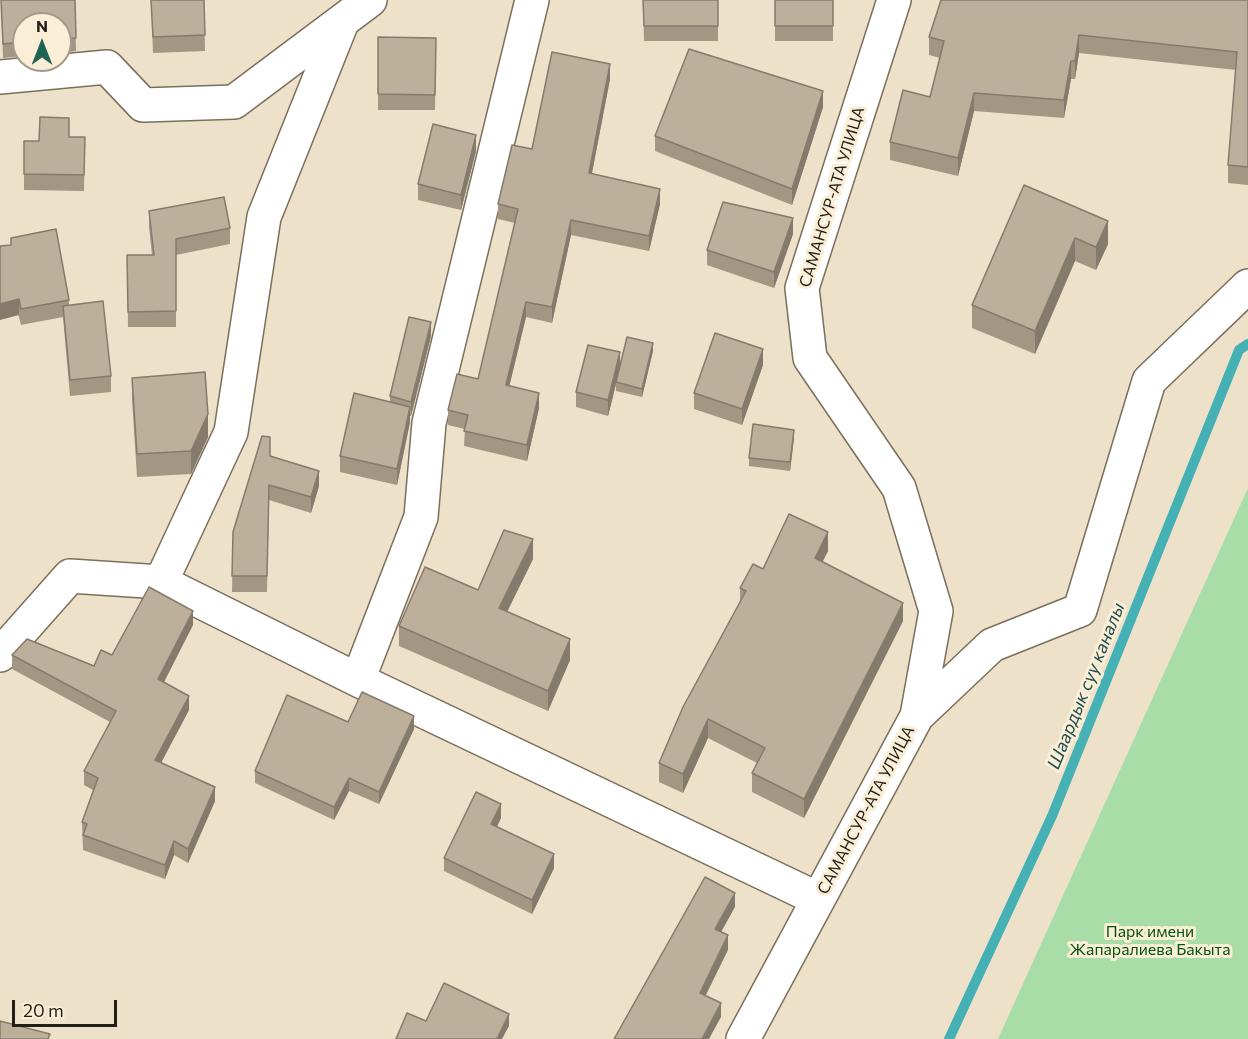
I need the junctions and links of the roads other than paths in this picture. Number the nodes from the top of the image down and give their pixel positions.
1 (370, 0) edge
2 (532, 0) edge
3 (894, 0) edge
4 (342, 22) junction
5 (0, 77) edge
6 (1248, 286) edge
7 (161, 582) junction
8 (0, 655) edge
9 (358, 680) junction
10 (917, 716) junction
11 (818, 899) junction
12 (743, 1039) edge

1 - 4 street
2 - 9 street
3 - 10 street, САМАНСУР-АТА УЛИЦА
4 - 5 street
4 - 7 street
6 - 10 street
7 - 8 street
7 - 9 street
9 - 11 street
10 - 11 street, САМАНСУР-АТА УЛИЦА
11 - 12 street, САМАНСУР-АТА УЛИЦА

